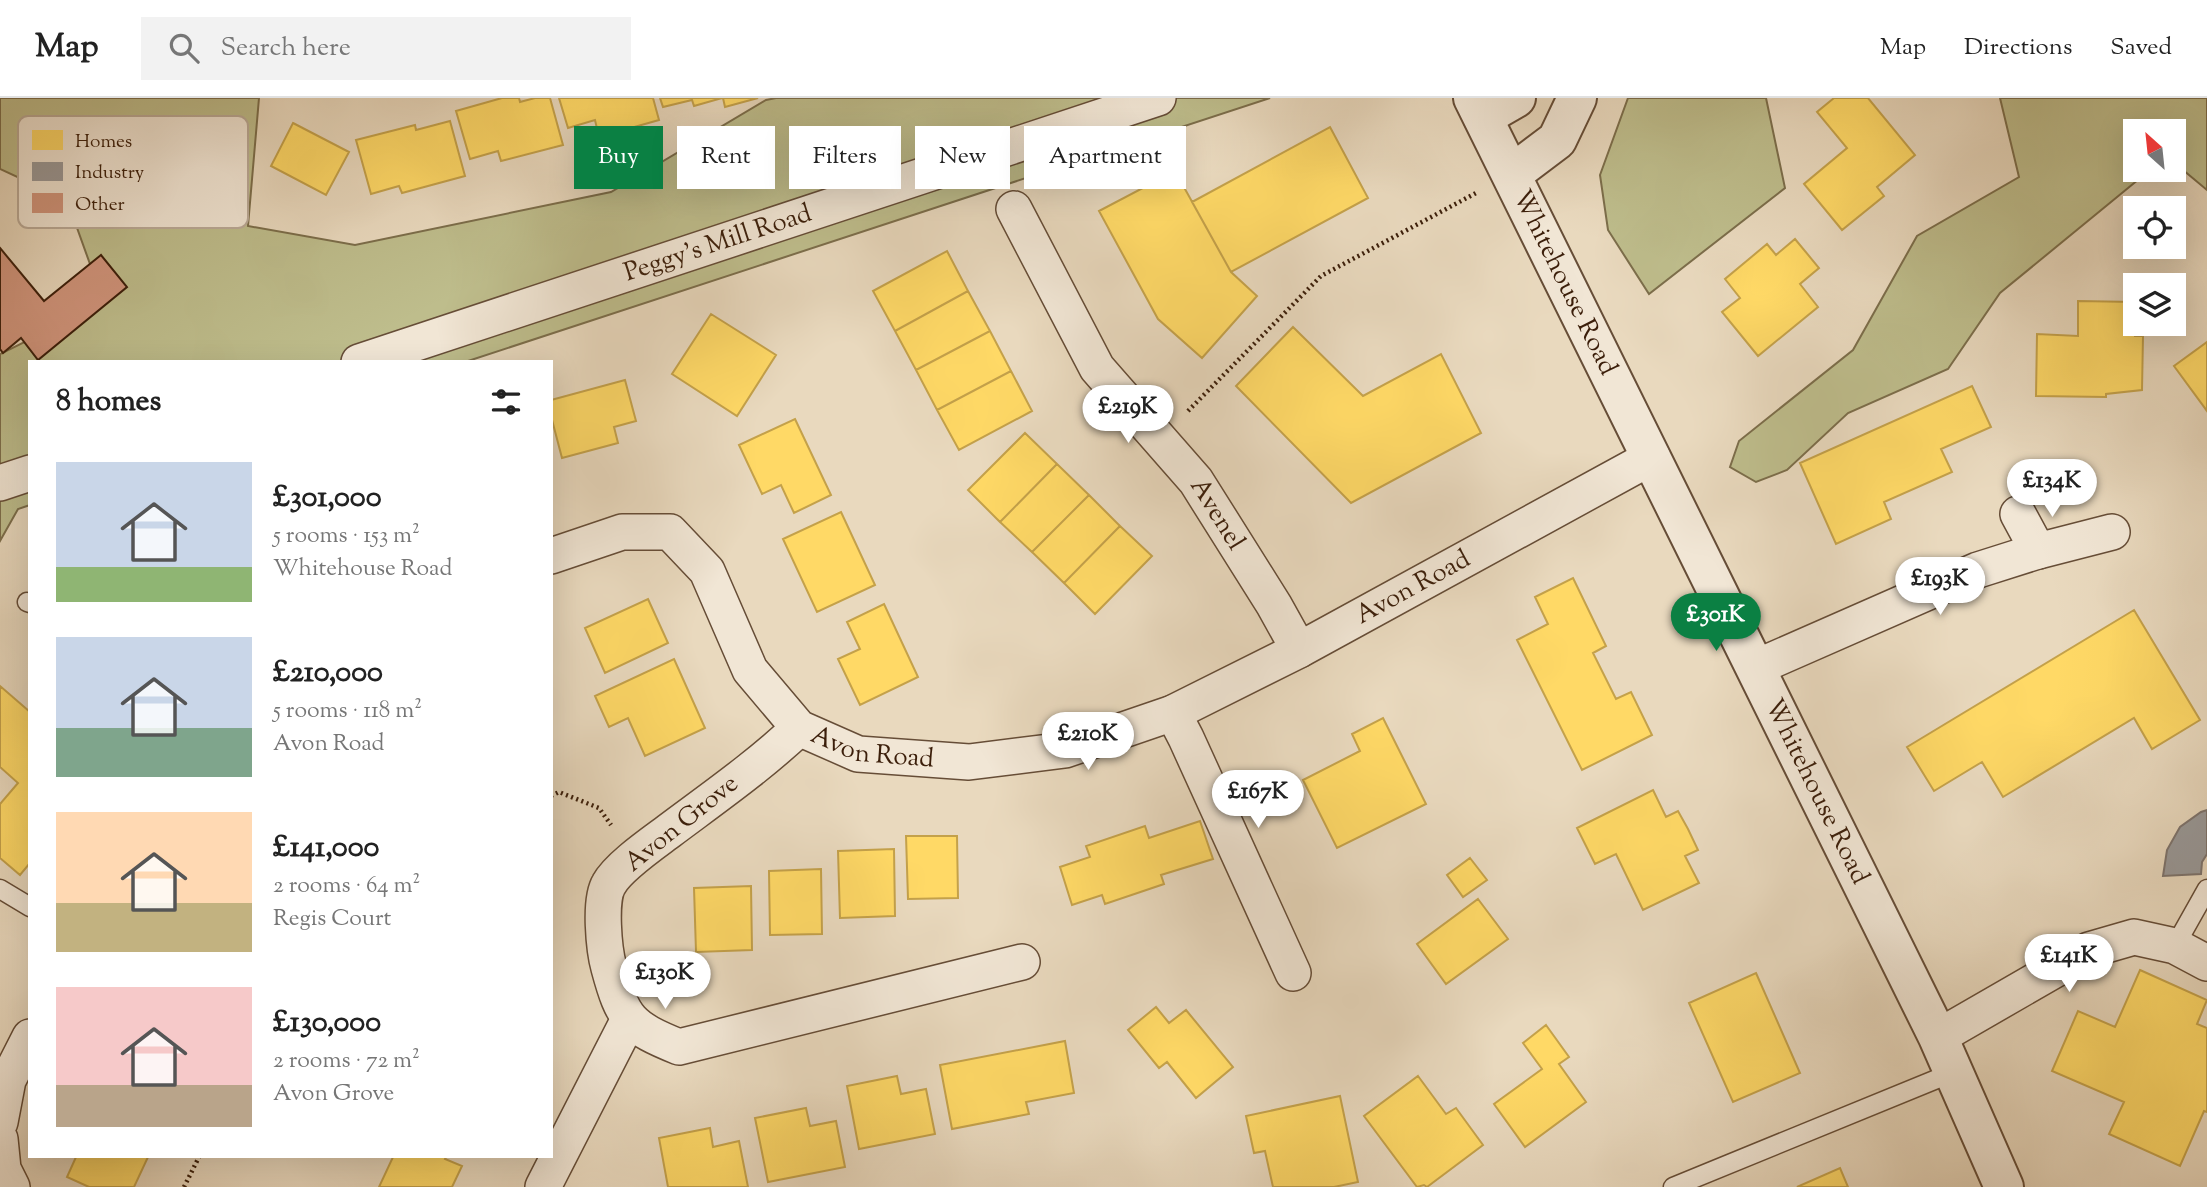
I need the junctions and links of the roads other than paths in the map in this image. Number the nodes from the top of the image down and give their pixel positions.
1 (1158, 98) edge
2 (1516, 98) edge
3 (1577, 98) edge
4 (1478, 108) edge
5 (1511, 174) junction
6 (1014, 209) dead end
7 (365, 360) edge
8 (1651, 457) junction
9 (28, 474) edge
10 (0, 483) edge
11 (2018, 514) dead end
12 (2112, 532) dead end
13 (2038, 551) junction
14 (553, 555) edge
15 (1298, 650) junction
16 (1757, 667) junction
17 (1173, 713) junction
18 (799, 728) junction
19 (0, 889) edge
20 (2207, 889) edge
21 (28, 906) edge
22 (2175, 946) junction
23 (1022, 962) dead end
24 (2207, 963) edge
25 (1293, 973) dead end
26 (629, 1019) junction
27 (1938, 1037) junction
28 (28, 1041) edge
29 (1954, 1072) junction
30 (0, 1122) edge
31 (553, 1151) edge
32 (549, 1158) edge
33 (533, 1186) edge
34 (1673, 1187) edge
35 (2004, 1187) edge

1 - 7 street, Peggy's Mill Road
2 - 4 street
3 - 5 street
4 - 5 street, Whitehouse Road
5 - 8 street, Whitehouse Road
6 - 15 street, Avenel
8 - 15 street, Avon Road
8 - 16 street, Whitehouse Road
9 - 10 street
11 - 13 street
12 - 13 street
13 - 16 street
14 - 18 street, Avon Road
15 - 17 street, Avon Road
16 - 27 street, Whitehouse Road
17 - 18 street, Avon Road
17 - 25 street
18 - 26 street, Avon Grove
19 - 21 lane
20 - 22 lane
22 - 24 street
22 - 27 street
23 - 26 street
26 - 31 street
27 - 29 street, Whitehouse Road
28 - 30 street
29 - 34 lane
29 - 35 street, Whitehouse Road
32 - 33 street

